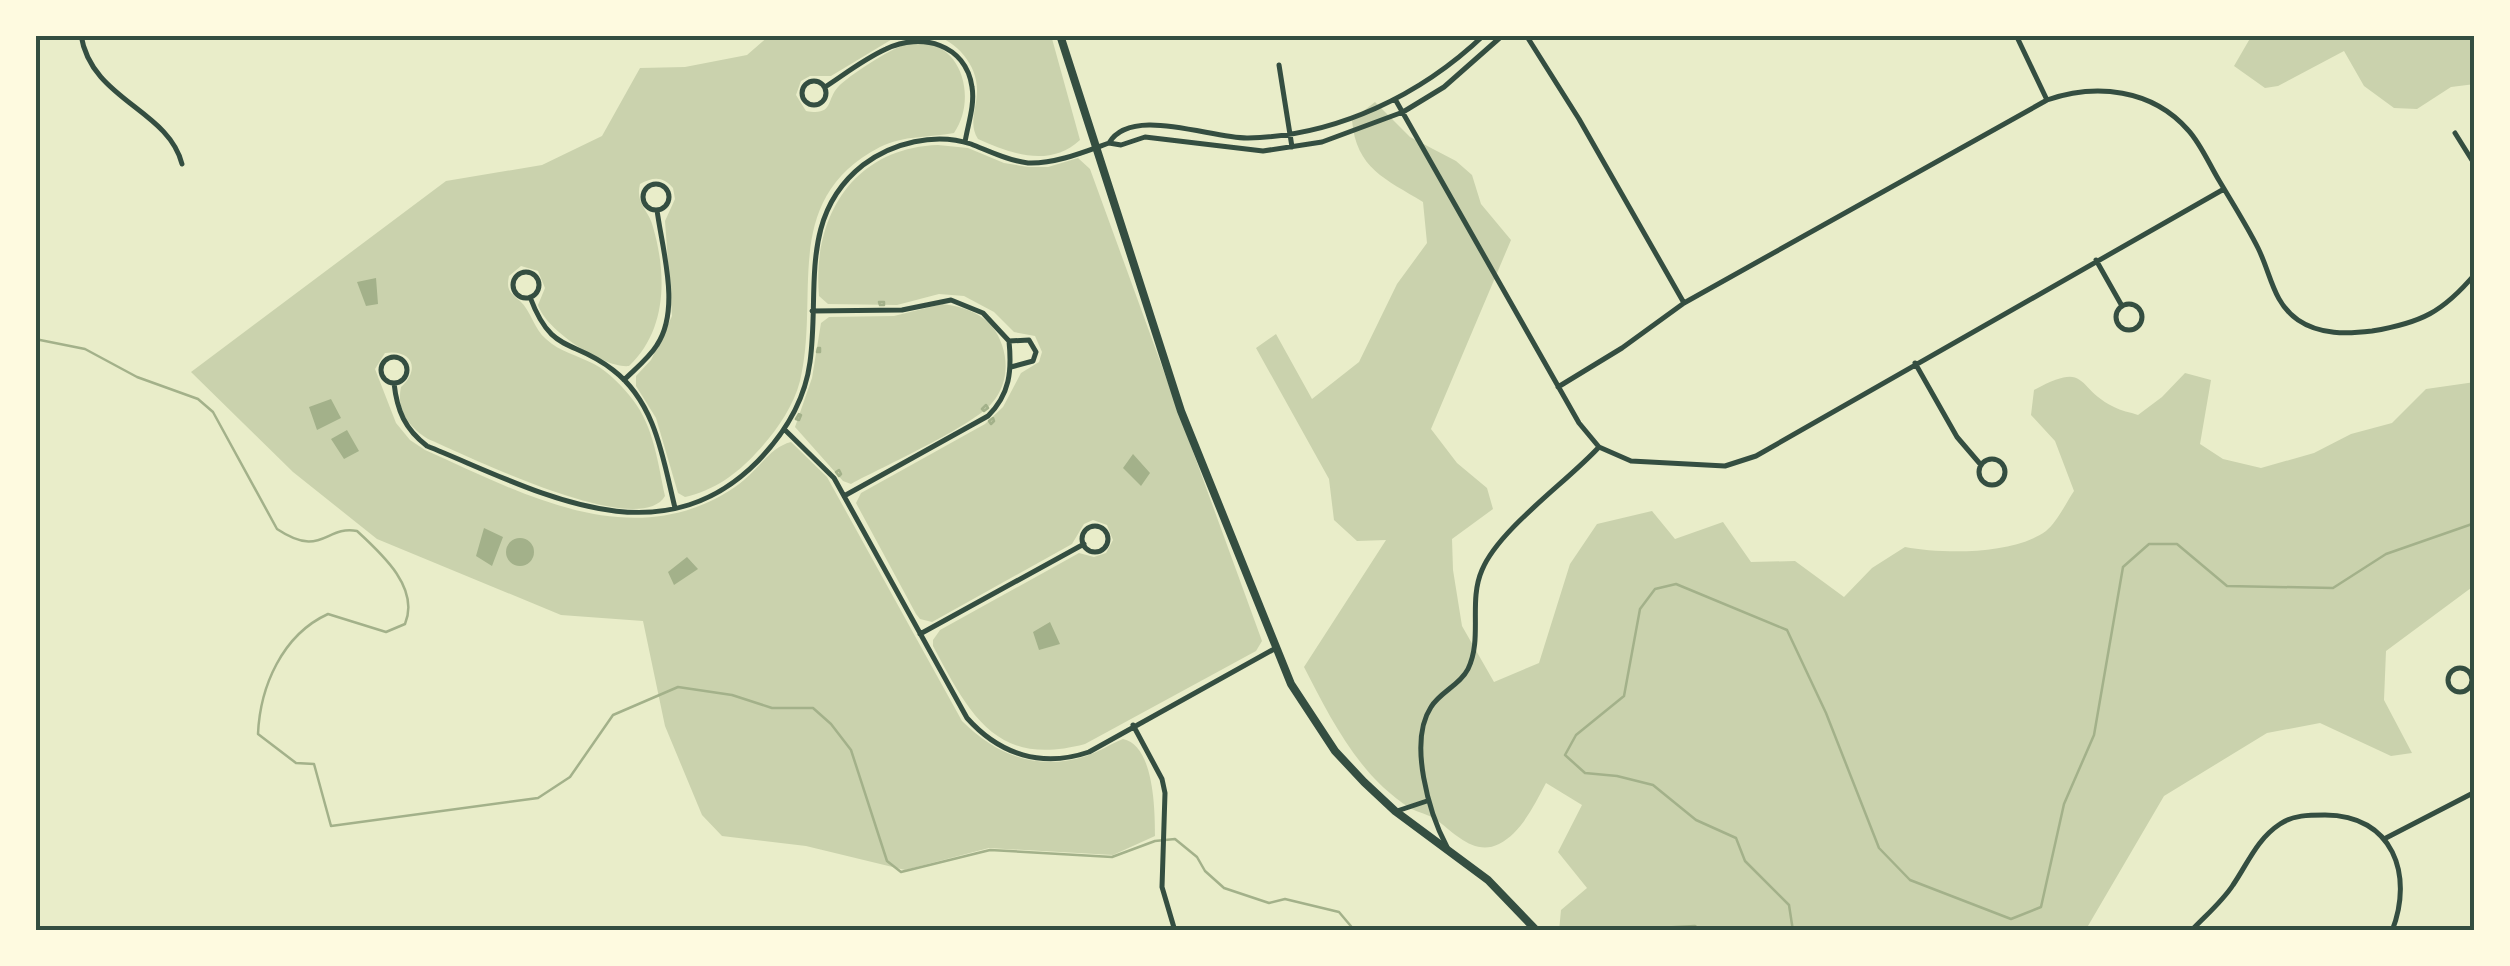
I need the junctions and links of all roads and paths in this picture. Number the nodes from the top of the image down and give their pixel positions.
1 (81, 35) edge
2 (1060, 35) edge
3 (1484, 35) edge
4 (1503, 35) edge
5 (1526, 35) edge
6 (2016, 35) edge
7 (1278, 64) dead end
8 (825, 87) junction
9 (1395, 99) junction
10 (2048, 100) junction
11 (1403, 112) junction
12 (1290, 133) junction
13 (2455, 133) dead end
14 (965, 142) junction
15 (1109, 143) junction
16 (1096, 147) junction
17 (1292, 147) junction
18 (182, 164) dead end
19 (2475, 165) edge
20 (2224, 189) junction
21 (657, 210) junction
22 (2096, 260) junction
23 (2475, 274) edge
24 (530, 297) junction
25 (1684, 303) junction
26 (2122, 306) junction
27 (812, 311) junction
28 (1009, 342) junction
29 (1915, 363) junction
30 (1011, 367) junction
31 (624, 380) junction
32 (394, 383) junction
33 (1558, 387) junction
34 (784, 429) junction
35 (1599, 448) junction
36 (1981, 464) junction
37 (844, 496) junction
38 (675, 508) junction
39 (1084, 544) junction
40 (920, 634) junction
41 (1276, 648) junction
42 (2474, 684) edge
43 (1133, 725) junction
44 (2475, 792) edge
45 (1427, 801) junction
46 (1395, 811) junction
47 (2384, 839) junction
48 (1447, 848) junction
49 (1535, 928) edge
50 (1175, 931) edge
51 (2191, 931) edge
52 (2392, 931) edge

1 - 18 street
2 - 16 main road
3 - 9 street
4 - 11 street
5 - 25 street
6 - 10 street
7 - 12 street
8 - 8 street
8 - 14 street
9 - 11 street
9 - 12 street
10 - 20 street
10 - 25 street
11 - 17 street
11 - 33 street
12 - 15 street
12 - 17 street
13 - 19 street
14 - 16 street
14 - 27 street
15 - 16 street
15 - 17 street
16 - 41 main road
20 - 22 street
20 - 23 street
21 - 21 street
21 - 31 street
22 - 26 street
22 - 29 street
24 - 24 street
24 - 31 street
25 - 33 street
26 - 26 street
27 - 28 street
27 - 34 street
28 - 30 street
28 - 30 street
29 - 35 street
29 - 36 street
30 - 37 street
31 - 38 street
32 - 32 street
32 - 38 street
33 - 35 street
34 - 37 street
34 - 38 street
35 - 45 street
36 - 36 street
37 - 40 street
39 - 39 street
39 - 40 street
40 - 43 street
41 - 43 street
41 - 46 main road
42 - 42 street
43 - 50 street
44 - 47 street
45 - 46 street
45 - 48 street
46 - 48 main road
47 - 51 street
47 - 52 street
48 - 49 main road

